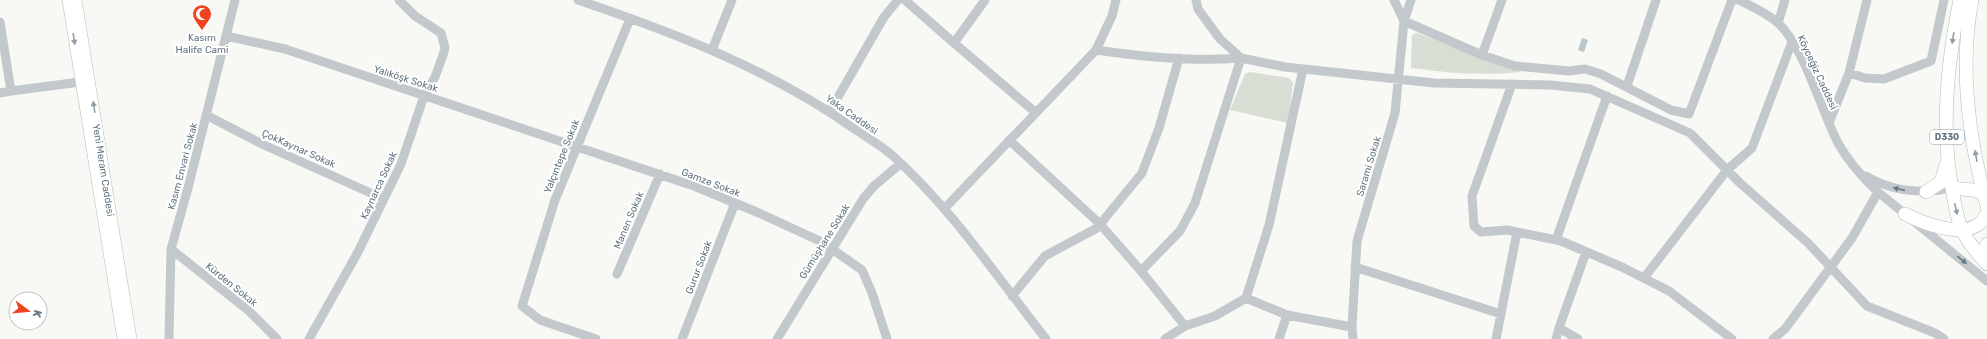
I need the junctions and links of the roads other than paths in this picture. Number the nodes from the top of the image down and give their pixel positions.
1 (68, 0) edge
2 (76, 0) edge
3 (235, 0) edge
4 (399, 0) edge
5 (578, 0) edge
6 (732, 0) edge
7 (985, 0) edge
8 (1116, 0) edge
9 (1196, 0) edge
10 (1394, 0) edge
11 (1411, 0) edge
12 (1502, 0) edge
13 (1656, 0) edge
14 (1732, 0) edge
15 (1739, 0) edge
16 (1785, 0) edge
17 (1867, 0) edge
18 (1944, 0) edge
19 (1960, 0) edge
20 (1972, 0) edge
21 (898, 1) edge
22 (630, 19) junction
23 (1404, 21) junction
24 (0, 22) edge
25 (1778, 23) junction
26 (226, 36) junction
27 (1792, 42) junction
28 (954, 43) junction
29 (712, 50) junction
30 (1096, 50) junction
31 (1482, 55) junction
32 (1179, 58) junction
33 (1241, 58) junction
34 (1303, 69) junction
35 (1849, 73) junction
36 (1398, 78) junction
37 (80, 82) junction
38 (1512, 84) junction
39 (1626, 86) junction
40 (11, 91) junction
41 (0, 93) edge
42 (424, 96) junction
43 (1607, 96) junction
44 (830, 111) junction
45 (1035, 112) junction
46 (1689, 114) junction
47 (206, 115) junction
48 (1829, 122) junction
49 (1683, 130) junction
50 (1008, 140) junction
51 (577, 146) junction
52 (1947, 161) junction
53 (900, 164) junction
54 (1727, 170) junction
55 (1858, 171) junction
56 (660, 174) junction
57 (1952, 188) junction
58 (1878, 192) junction
59 (1926, 192) junction
60 (384, 199) junction
61 (1985, 200) edge
62 (735, 203) junction
63 (944, 208) junction
64 (1987, 213) edge
65 (1905, 214) junction
66 (1100, 224) junction
67 (1962, 230) junction
68 (1517, 232) junction
69 (1556, 240) junction
70 (1987, 244) edge
71 (833, 248) junction
72 (171, 249) junction
73 (1586, 252) junction
74 (1987, 261) edge
75 (1987, 264) edge
76 (1356, 267) junction
77 (1831, 268) junction
78 (1141, 271) junction
79 (617, 274) dead end
80 (1644, 278) junction
81 (1987, 281) edge
82 (1012, 296) junction
83 (1246, 298) junction
84 (1501, 314) junction
85 (1287, 315) junction
86 (1185, 326) junction
87 (1352, 327) junction
88 (1559, 328) junction
89 (1169, 338) edge
90 (123, 339) edge
91 (131, 339) edge
92 (168, 339) edge
93 (277, 339) edge
94 (309, 339) edge
95 (596, 339) edge
96 (682, 339) edge
97 (777, 339) edge
98 (887, 339) edge
99 (1046, 339) edge
100 (1279, 339) edge
101 (1353, 339) edge
102 (1496, 339) edge
103 (1556, 339) edge
104 (1578, 339) edge
105 (1732, 339) edge
106 (1773, 339) edge
107 (1944, 339) edge

1 -> 37 main road, Yeni Meram Caddesi
91 -> 2 main road, Yeni Meram Caddesi
3 - 26 street, Kasım Envari Sokak
4 - 42 street, Kaynarca Sokak
5 - 22 street, Yaka Caddesi
6 - 29 street
7 - 28 street
8 - 30 street
9 - 33 street
10 - 23 street
11 - 23 street, Sarami Sokak
12 - 31 street
13 - 39 street
14 - 46 street
15 - 25 street, Köyceğiz Caddesi
16 - 25 street
17 - 35 street
18 - 35 street
19 -> 52 highway, D330
61 -> 20 highway, D330
21 - 28 street
21 - 44 street
22 - 29 street, Yaka Caddesi
22 - 51 street, Yalçıntepe Sokak
23 - 31 street
23 - 36 street, Sarami Sokak
24 - 40 street
25 - 27 street, Köyceğiz Caddesi
26 - 42 street, Yalıköşk Sokak
26 - 47 street, Kasım Envari Sokak
27 - 48 street, Köyceğiz Caddesi
27 - 54 street
28 - 45 street
29 - 44 street, Yaka Caddesi
30 - 32 street
30 - 45 street
31 - 39 street
32 - 33 street
32 - 66 street
33 - 34 street
33 - 78 street
34 - 36 street
34 - 83 street
35 - 48 street
36 - 38 street
36 - 76 street, Sarami Sokak
37 - 40 street
37 - 90 main road, Yeni Meram Caddesi
38 - 43 street
38 - 68 street
39 - 46 street
40 - 41 street
42 - 51 street, Yalıköşk Sokak
42 - 60 street, Kaynarca Sokak
43 - 49 street
43 - 69 street
44 - 53 street, Yaka Caddesi
45 - 50 street
46 - 49 street
47 - 60 street, ÇokKaynar Sokak
47 - 72 street, Kasım Envari Sokak
48 - 55 street, Köyceğiz Caddesi
49 - 54 street
50 - 63 street
50 - 66 street
51 - 56 street, Gamze Sokak
51 - 95 street, Yalçıntepe Sokak
52 - 57 highway, D330
52 - 59 highway
53 - 63 street, Yaka Caddesi
53 - 71 street, Gümüşhane Sokak
54 - 77 street
54 - 80 street
55 - 58 street, Köyceğiz Caddesi
59 -> 55 street, Köyceğiz Caddesi
56 - 62 street, Gamze Sokak
56 - 79 street, Manen Sokak
57 - 59 street, Köyceğiz Caddesi
57 - 61 highway
57 -> 67 highway, D330
58 - 65 street, Köyceğiz Caddesi
58 - 77 street
60 - 94 street, Kaynarca Sokak
62 - 71 street, Gamze Sokak
62 - 96 street, Gurur Sokak
63 - 82 street, Yaka Caddesi
64 - 67 highway
65 - 67 highway
65 -> 81 street, Köyceğiz Caddesi
66 - 78 street
66 - 82 street
67 - 75 highway, D330
68 - 69 street
68 - 84 street
69 - 73 street
70 - 74 highway
71 - 97 street, Gümüşhane Sokak
71 - 98 street, Gamze Sokak
72 - 92 street, Kasım Envari Sokak
72 - 93 street, Kürden Sokak
73 - 80 street
73 - 88 street
76 - 84 street
76 - 87 street, Sarami Sokak
77 - 106 street
77 - 107 street
78 - 86 street
80 - 105 street
82 - 99 street, Yaka Caddesi
83 - 85 street
83 - 86 street
84 - 102 street
85 - 87 street
85 - 100 street
86 - 89 street
87 - 101 street, Sarami Sokak
88 - 103 street
88 - 104 street

